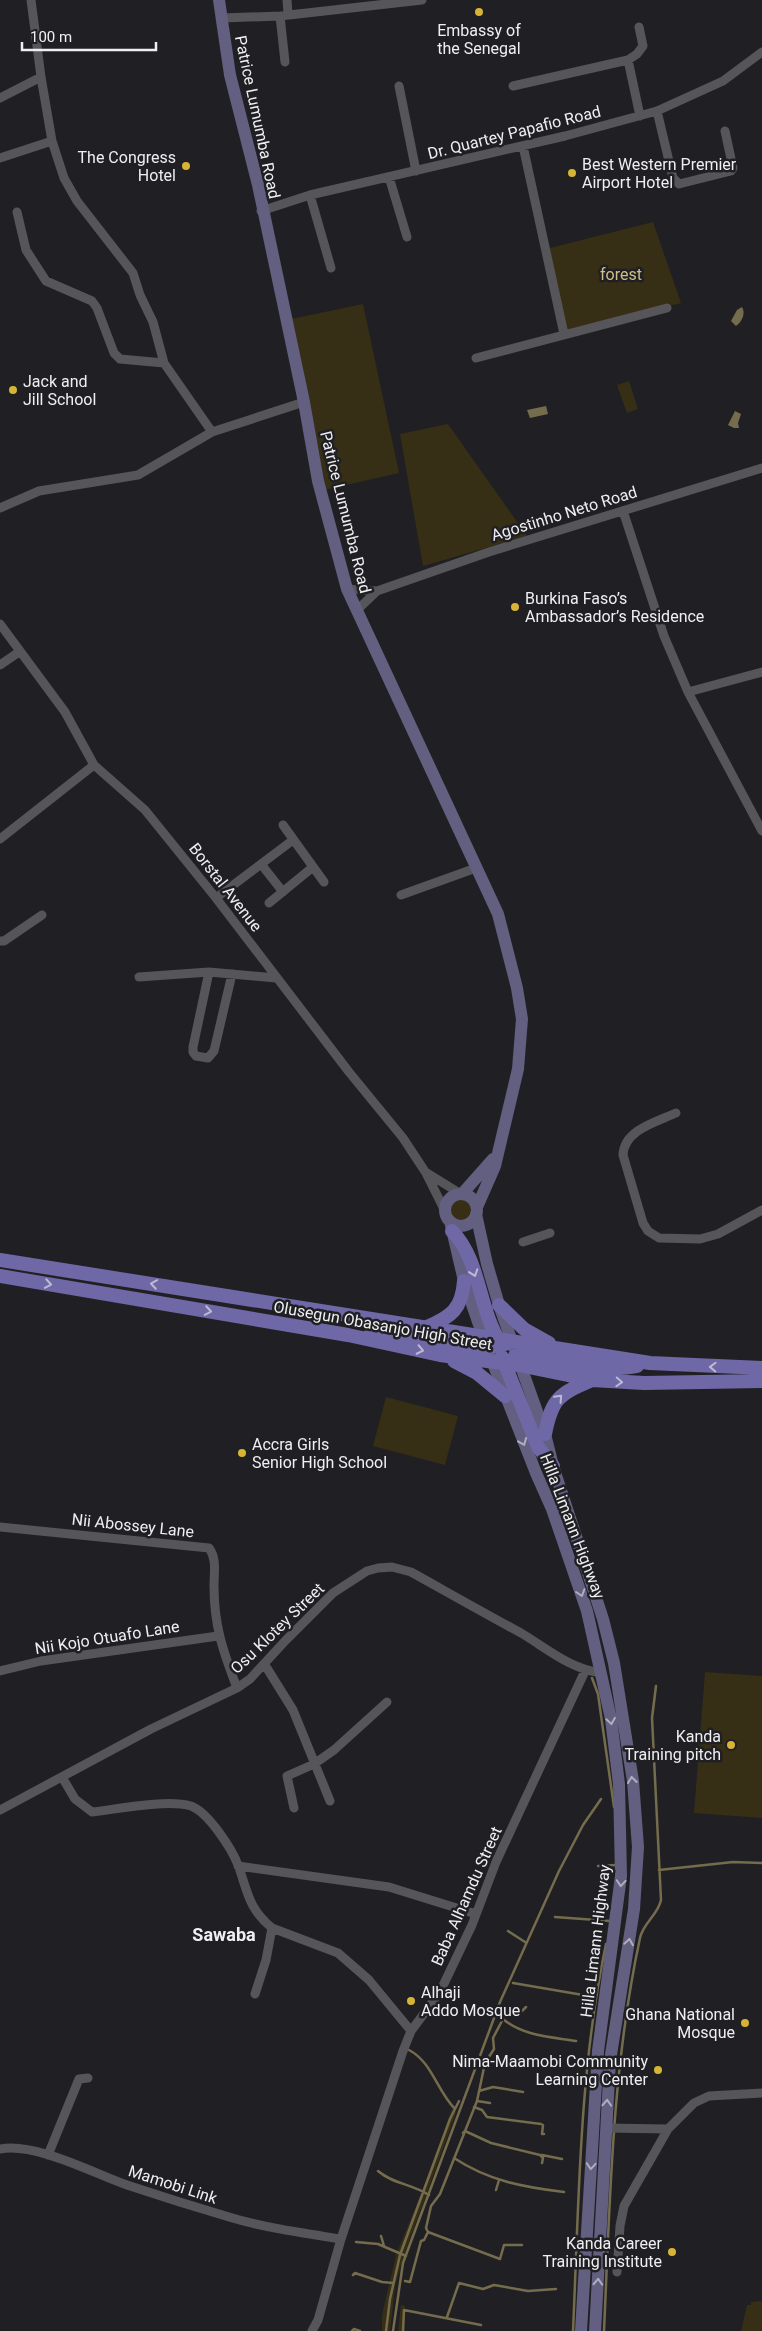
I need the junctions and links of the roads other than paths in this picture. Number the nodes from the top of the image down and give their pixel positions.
1 (31, 0) edge
2 (219, 0) edge
3 (287, 0) edge
4 (422, 0) edge
5 (284, 15) junction
6 (221, 18) junction
7 (639, 27) dead end
8 (762, 52) edge
9 (628, 60) junction
10 (285, 62) dead end
11 (41, 77) junction
12 (399, 86) dead end
13 (513, 86) dead end
14 (0, 98) edge
15 (658, 111) junction
16 (640, 116) junction
17 (725, 132) dead end
18 (52, 140) junction
19 (523, 146) junction
20 (0, 158) edge
21 (416, 171) junction
22 (389, 177) junction
23 (310, 195) junction
24 (261, 211) junction
25 (18, 212) dead end
26 (407, 237) dead end
27 (331, 268) dead end
28 (668, 308) dead end
29 (564, 334) junction
30 (476, 358) dead end
31 (164, 363) junction
32 (304, 402) junction
33 (212, 432) junction
34 (762, 468) edge
35 (0, 508) edge
36 (623, 511) junction
37 (347, 589) junction
38 (377, 591) junction
39 (356, 611) junction
40 (0, 624) edge
41 (19, 652) junction
42 (0, 665) edge
43 (762, 672) edge
44 (688, 692) junction
45 (94, 765) junction
46 (283, 825) dead end
47 (762, 831) edge
48 (0, 839) edge
49 (293, 840) junction
50 (261, 864) junction
51 (313, 867) junction
52 (476, 868) junction
53 (324, 882) dead end
54 (283, 892) junction
55 (401, 895) dead end
56 (216, 898) junction
57 (269, 902) dead end
58 (42, 915) dead end
59 (0, 941) edge
60 (209, 972) junction
61 (232, 974) junction
62 (139, 977) dead end
63 (276, 978) junction
64 (676, 1112) dead end
65 (498, 1153) junction
66 (426, 1172) junction
67 (461, 1194) junction
68 (477, 1210) junction
69 (762, 1210) edge
70 (449, 1222) junction
71 (550, 1233) dead end
72 (523, 1242) dead end
73 (0, 1260) edge
74 (0, 1276) edge
75 (464, 1282) junction
76 (499, 1305) junction
77 (426, 1327) junction
78 (348, 1335) junction
79 (556, 1347) junction
80 (502, 1352) junction
81 (440, 1355) junction
82 (650, 1363) junction
83 (762, 1368) edge
84 (592, 1380) junction
85 (762, 1381) edge
86 (505, 1396) junction
87 (544, 1434) junction
88 (553, 1466) junction
89 (0, 1527) edge
90 (218, 1636) junction
91 (265, 1665) junction
92 (0, 1671) edge
93 (586, 1671) junction
94 (602, 1673) junction
95 (237, 1688) junction
96 (387, 1702) dead end
97 (314, 1764) junction
98 (62, 1777) junction
99 (330, 1802) dead end
100 (294, 1808) dead end
101 (0, 1810) edge
102 (238, 1866) junction
103 (476, 1914) junction
104 (272, 1928) junction
105 (254, 1994) dead end
106 (411, 2032) junction
107 (88, 2078) dead end
108 (762, 2093) edge
109 (606, 2128) junction
110 (668, 2129) junction
111 (0, 2149) edge
112 (48, 2155) junction
113 (341, 2239) junction
114 (617, 2272) dead end
115 (312, 2331) edge
116 (581, 2331) edge
117 (595, 2331) edge

1 - 11 street
2 - 6 main road, Patrice Lumumba Road
3 - 5 street
4 - 5 street
5 - 6 street
5 - 10 street
6 - 24 main road, Patrice Lumumba Road
7 - 9 street
8 - 15 street, Dr. Quartey Papafio Road
9 - 13 street
9 - 16 street
11 - 14 street
11 - 18 street
12 - 21 street
15 - 16 street, Dr. Quartey Papafio Road
15 - 17 street
16 - 19 street, Dr. Quartey Papafio Road
18 - 20 street
18 - 31 street
19 - 21 street, Dr. Quartey Papafio Road
19 - 29 street
21 - 22 street, Dr. Quartey Papafio Road
22 - 23 street, Dr. Quartey Papafio Road
22 - 26 street
23 - 24 street, Dr. Quartey Papafio Road
23 - 27 street
24 - 32 main road, Patrice Lumumba Road
25 - 31 street
28 - 29 street
29 - 30 street
31 - 33 street
32 - 33 street
32 - 37 main road, Patrice Lumumba Road
33 - 35 street
34 - 36 street, Agostinho Neto Road
36 - 38 street, Agostinho Neto Road
36 - 44 street
37 - 38 street, Agostinho Neto Road
37 - 39 main road, Patrice Lumumba Road
38 - 39 street, Agostinho Neto Road
39 - 52 main road, Patrice Lumumba Road
40 - 41 street, Borstal Avenue
41 - 42 street
41 - 45 street, Borstal Avenue
43 - 44 street
44 - 47 street
45 - 48 street
45 - 56 street, Borstal Avenue
46 - 49 street
49 - 50 street
49 - 51 street
50 - 54 street
50 - 56 street
51 - 53 street
51 - 54 street
52 - 55 street
52 - 65 main road, Patrice Lumumba Road
54 - 57 street
56 - 63 street, Borstal Avenue
58 - 59 street
60 - 61 street
60 - 61 street
60 - 62 street
61 - 63 street
63 - 66 street, Borstal Avenue
64 - 69 street
65 - 67 main road, Patrice Lumumba Road
65 - 68 main road, Patrice Lumumba Road
66 - 67 street, Borstal Avenue
66 - 70 street, Borstal Avenue
67 - 68 main road
67 - 70 main road
68 - 70 main road
68 - 76 main road
70 - 75 main road
70 -> 80 main road
71 - 72 street
77 -> 73 main road, Olusegun Obasanjo High Street
74 -> 78 main road, Olusegun Obasanjo High Street
75 - 77 main road
75 - 80 main road
76 - 79 main road
76 - 80 main road
77 - 80 main road, Olusegun Obasanjo High Street
78 - 80 main road
78 -> 81 main road, Olusegun Obasanjo High Street
79 - 80 main road, Olusegun Obasanjo High Street
79 - 82 main road, Olusegun Obasanjo High Street
80 - 81 main road, Olusegun Obasanjo High Street
80 - 82 main road
80 - 84 main road, Olusegun Obasanjo High Street
80 - 86 main road, Hilla Limann Highway
80 - 87 main road, Hilla Limann Highway
80 - 88 main road
81 - 86 main road
83 -> 82 main road, Olusegun Obasanjo High Street
84 -> 85 main road, Olusegun Obasanjo High Street
87 -> 84 main road
86 -> 94 main road, Hilla Limann Highway
87 - 88 main road, Hilla Limann Highway
109 -> 88 main road, Hilla Limann Highway
89 - 90 street, Nii Abossey Lane
90 - 92 street, Nii Kojo Otuafo Lane
90 - 95 street, Nii Abossey Lane
91 - 93 street, Osu Klotey Street
91 - 95 street, Osu Klotey Street
91 - 97 street
93 - 94 street, Osu Klotey Street
93 - 103 street, Baba Alhamdu Street
94 -> 116 main road, Hilla Limann Highway
95 - 98 street, Osu Klotey Street
96 - 97 street
97 - 99 street
97 - 100 street
98 - 101 street, Osu Klotey Street
98 - 102 street
102 - 103 street
102 - 104 street
103 - 106 street, Baba Alhamdu Street
104 - 105 street
104 - 106 street
106 - 113 street, Baba Alhamdu Street
107 - 112 street
108 - 110 street
109 - 110 street
117 -> 109 main road, Hilla Limann Highway
110 - 114 street
111 - 112 street, Mamobi Link
112 - 113 street, Mamobi Link
113 - 115 street, Baba Alhamdu Street

